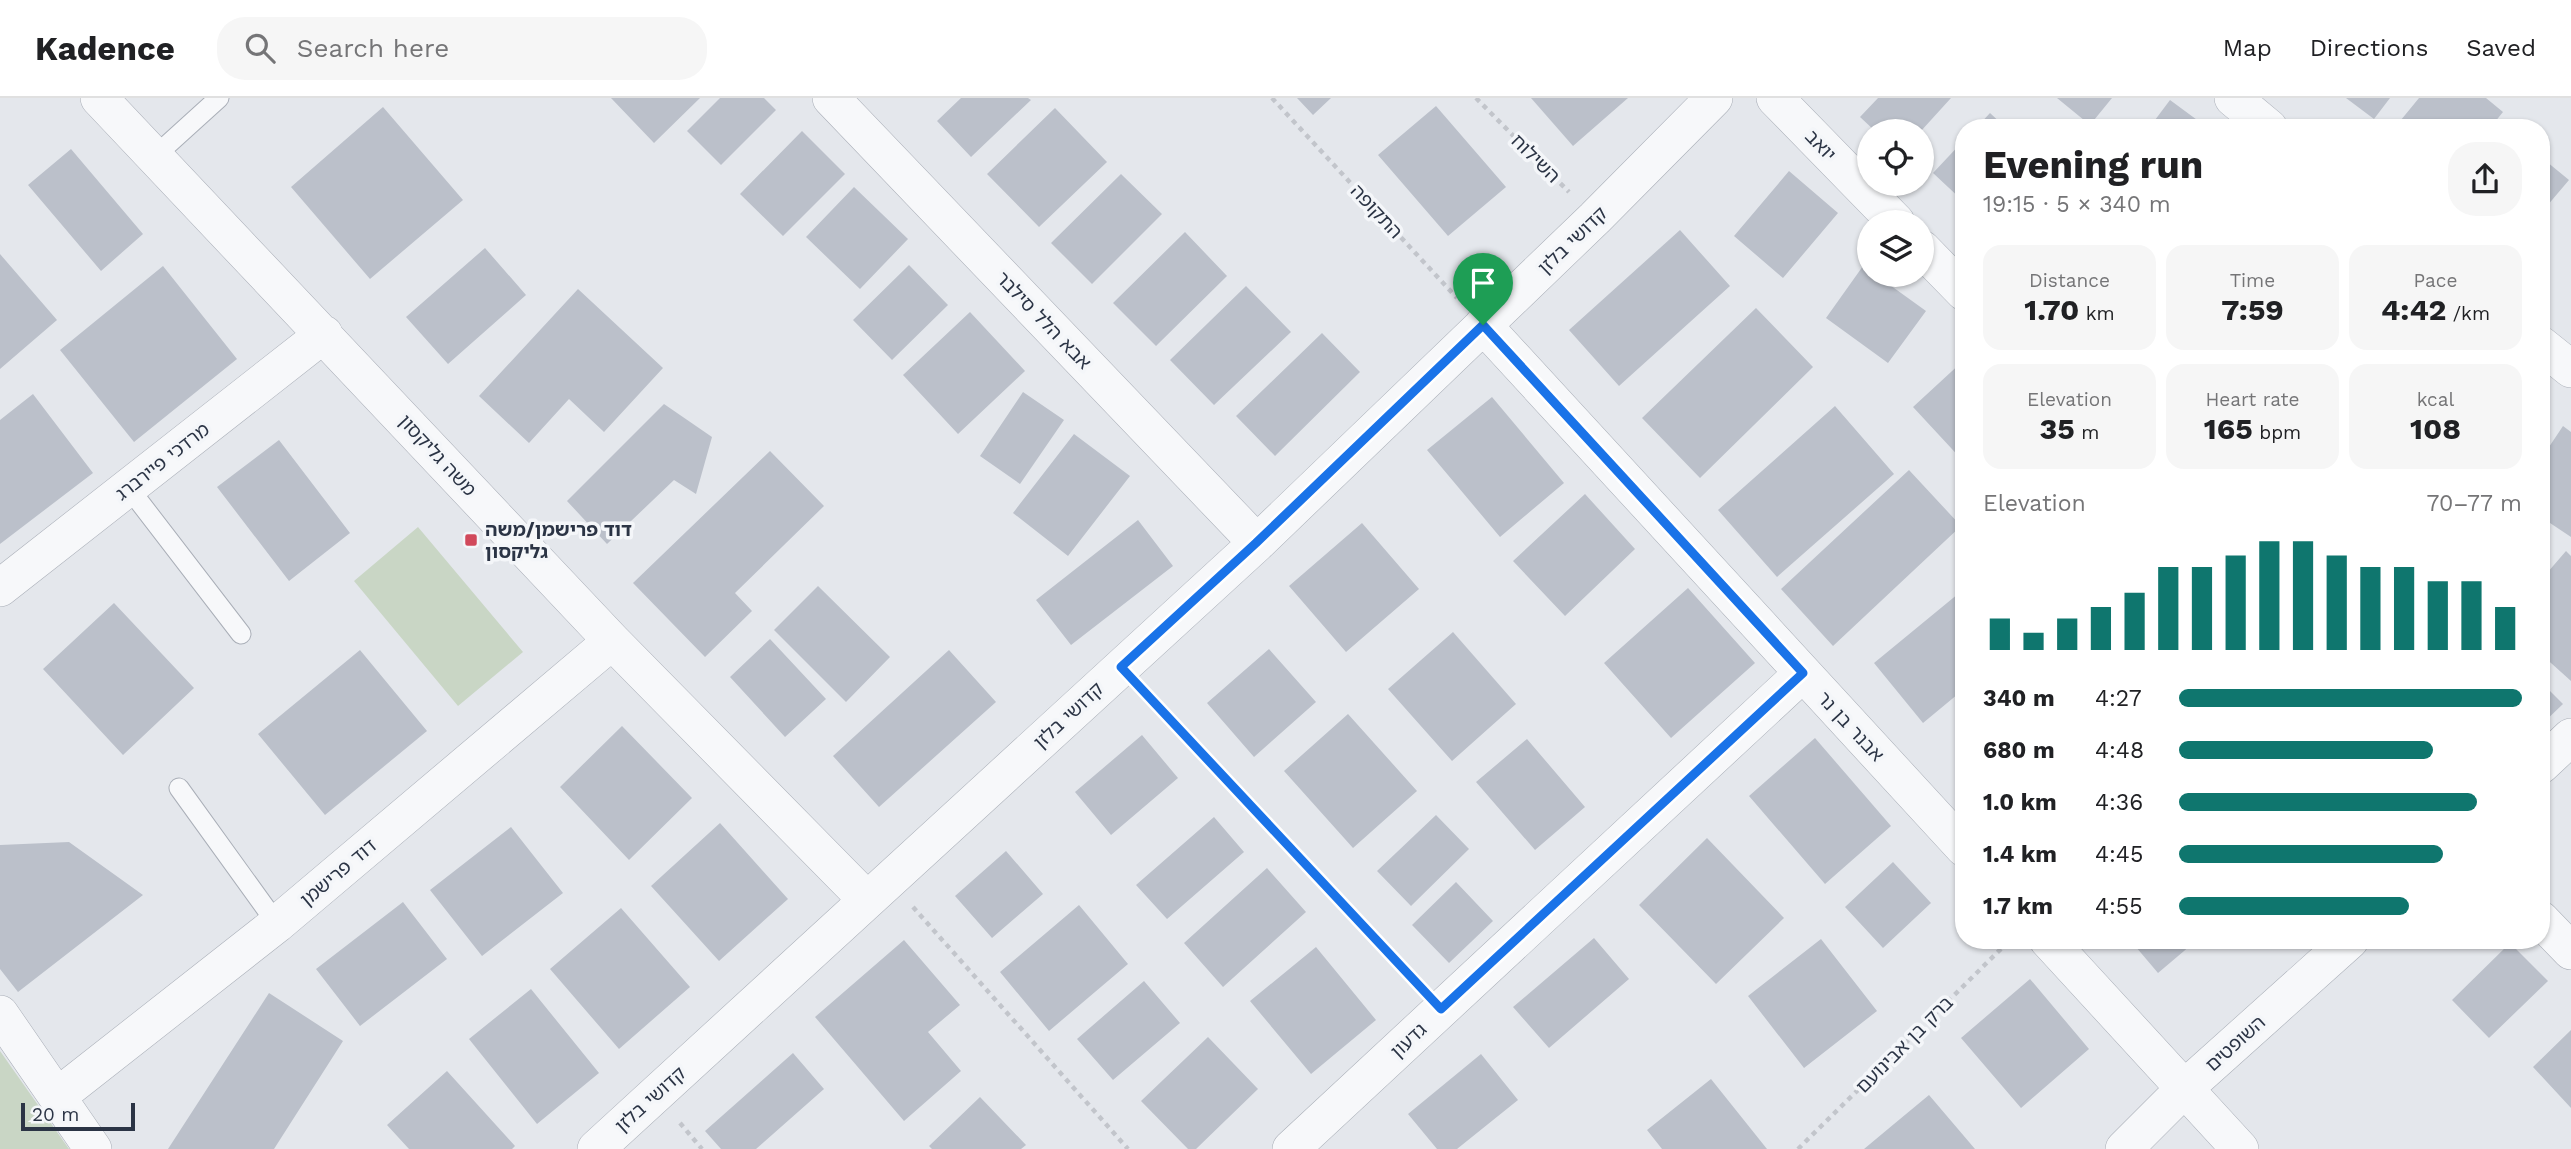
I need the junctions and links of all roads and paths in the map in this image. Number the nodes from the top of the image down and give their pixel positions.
1 (99, 98) edge
2 (219, 98) edge
3 (831, 98) edge
4 (1272, 98) edge
5 (1476, 98) edge
6 (1714, 98) edge
7 (1776, 98) edge
8 (2233, 98) edge
9 (2258, 119) edge
10 (155, 156) junction
11 (1884, 210) edge
12 (1595, 218) junction
13 (1934, 261) edge
14 (1955, 283) edge
15 (1483, 325) junction
16 (324, 334) junction
17 (2550, 352) edge
18 (2571, 369) edge
19 (128, 487) junction
20 (1256, 543) junction
21 (0, 588) edge
22 (241, 634) dead end
23 (612, 641) junction
24 (1121, 667) junction
25 (1803, 673) junction
26 (2571, 737) edge
27 (2550, 757) edge
28 (179, 788) dead end
29 (1955, 838) edge
30 (878, 890) junction
31 (277, 924) junction
32 (2550, 929) edge
33 (2002, 949) edge
34 (2056, 949) edge
35 (2340, 949) edge
36 (2571, 951) edge
37 (1441, 1009) junction
38 (0, 1014) edge
39 (2185, 1088) junction
40 (58, 1096) junction
41 (93, 1149) edge
42 (596, 1149) edge
43 (1128, 1149) edge
44 (1291, 1149) edge
45 (1798, 1149) edge
46 (2124, 1149) edge
47 (2240, 1149) edge

1 - 10 street, משה גליקסון
2 - 10 lane
3 - 20 street, אבא הלל סילבר
4 - 15 path, התקופה
5 - 12 path, השילוח
6 - 12 street, קדושי בלזן
7 - 11 street, יואב
8 - 9 street
10 - 16 street, משה גליקסון
12 - 15 street, קדושי בלזן
13 - 14 street
15 - 20 street, קדושי בלזן
15 - 25 street, אבנר בן נר
16 - 19 street, מרדכי פיירברג
16 - 23 street, משה גליקסון
17 - 18 street
19 - 21 street, מרדכי פיירברג
19 - 22 lane
20 - 24 street, קדושי בלזן
23 - 30 street, משה גליקסון
23 - 31 street, דוד פרישמן
24 - 30 street, קדושי בלזן
24 - 37 path
25 - 29 street, אבנר בן נר
25 - 37 street, גדעון
26 - 27 street
28 - 31 lane
30 - 42 street, קדושי בלזן
30 - 43 path
31 - 40 street, דוד פרישמן
32 - 36 street
33 - 45 path, ברק בן אבינועם
34 - 39 street
35 - 39 street, השופטים
37 - 44 street, גדעון
38 - 40 street
39 - 46 street, השופטים
39 - 47 street
40 - 41 street

